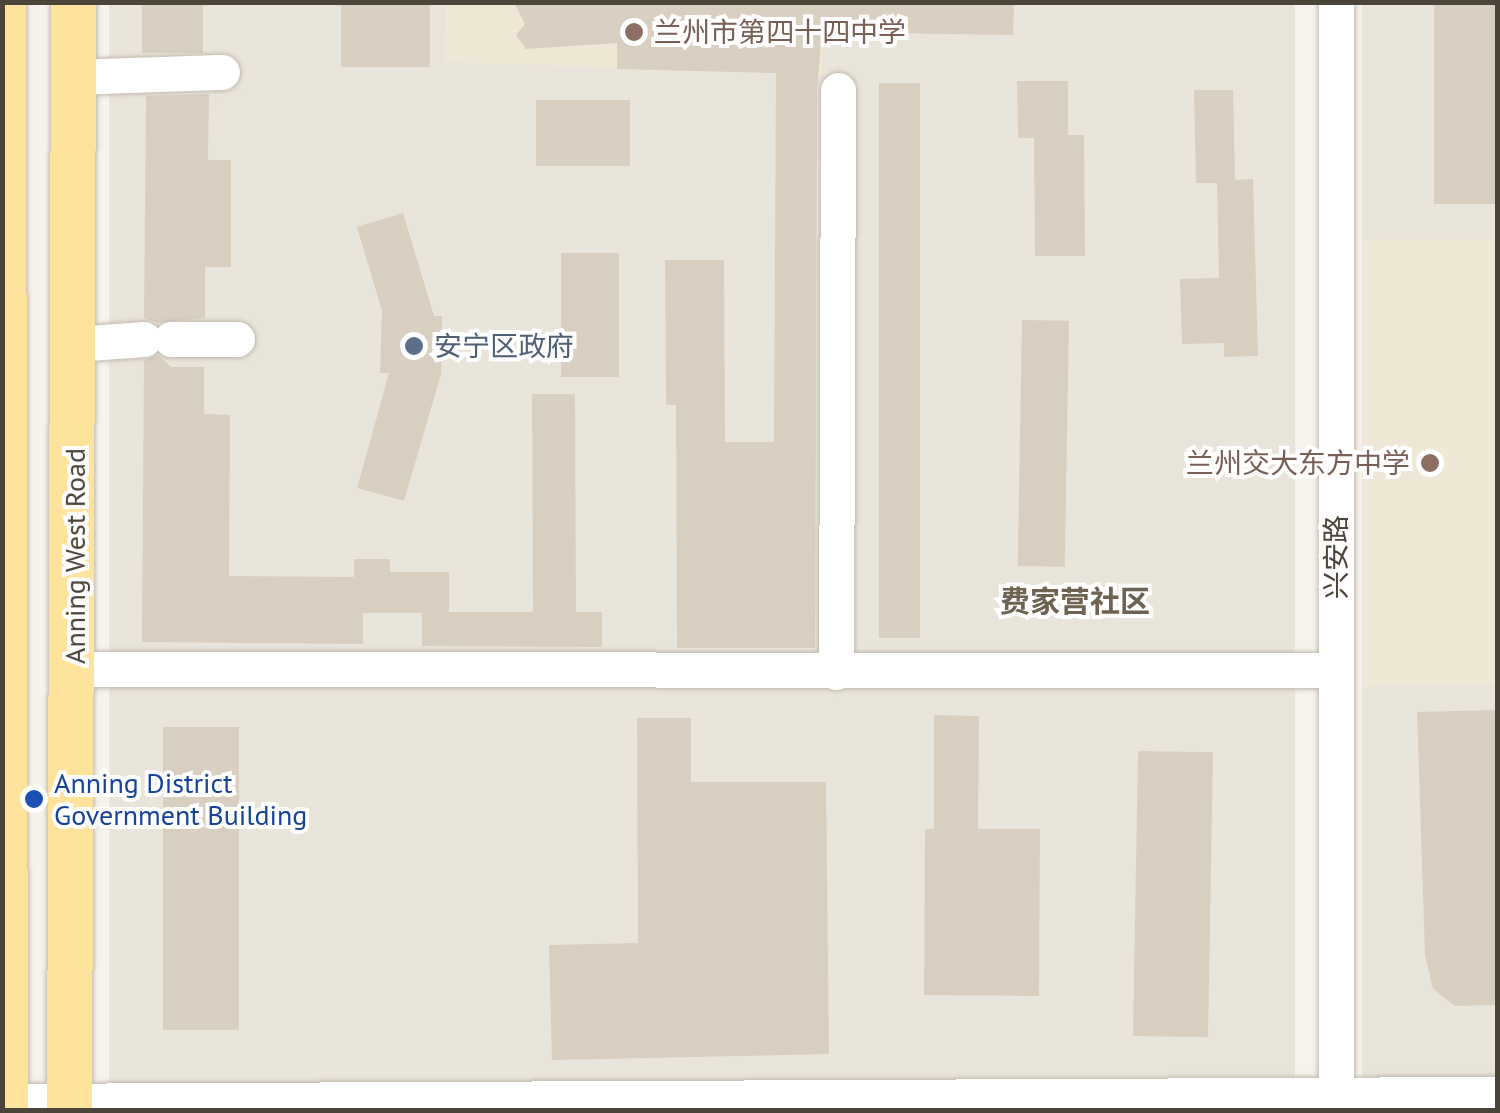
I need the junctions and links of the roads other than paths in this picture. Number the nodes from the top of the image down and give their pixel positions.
1 (3, 2) edge
2 (73, 2) edge
3 (1336, 2) edge
4 (222, 72) dead end
5 (76, 78) junction
6 (838, 90) dead end
7 (238, 340) dead end
8 (76, 344) junction
9 (74, 670) junction
10 (1336, 670) junction
11 (836, 672) junction
12 (1498, 1094) edge
13 (1336, 1102) edge
14 (4, 1104) edge
15 (69, 1107) edge

1 - 14 main road
2 - 5 main road, Anning West Road
3 - 10 street, 兴安路
4 - 5 street
5 - 8 main road, Anning West Road
6 - 11 street
7 - 8 street
8 - 9 main road, Anning West Road
9 - 11 street
9 - 15 main road, Anning West Road
10 - 11 street
10 - 13 street, 兴安路
12 - 13 street
13 - 15 street
14 - 15 street

